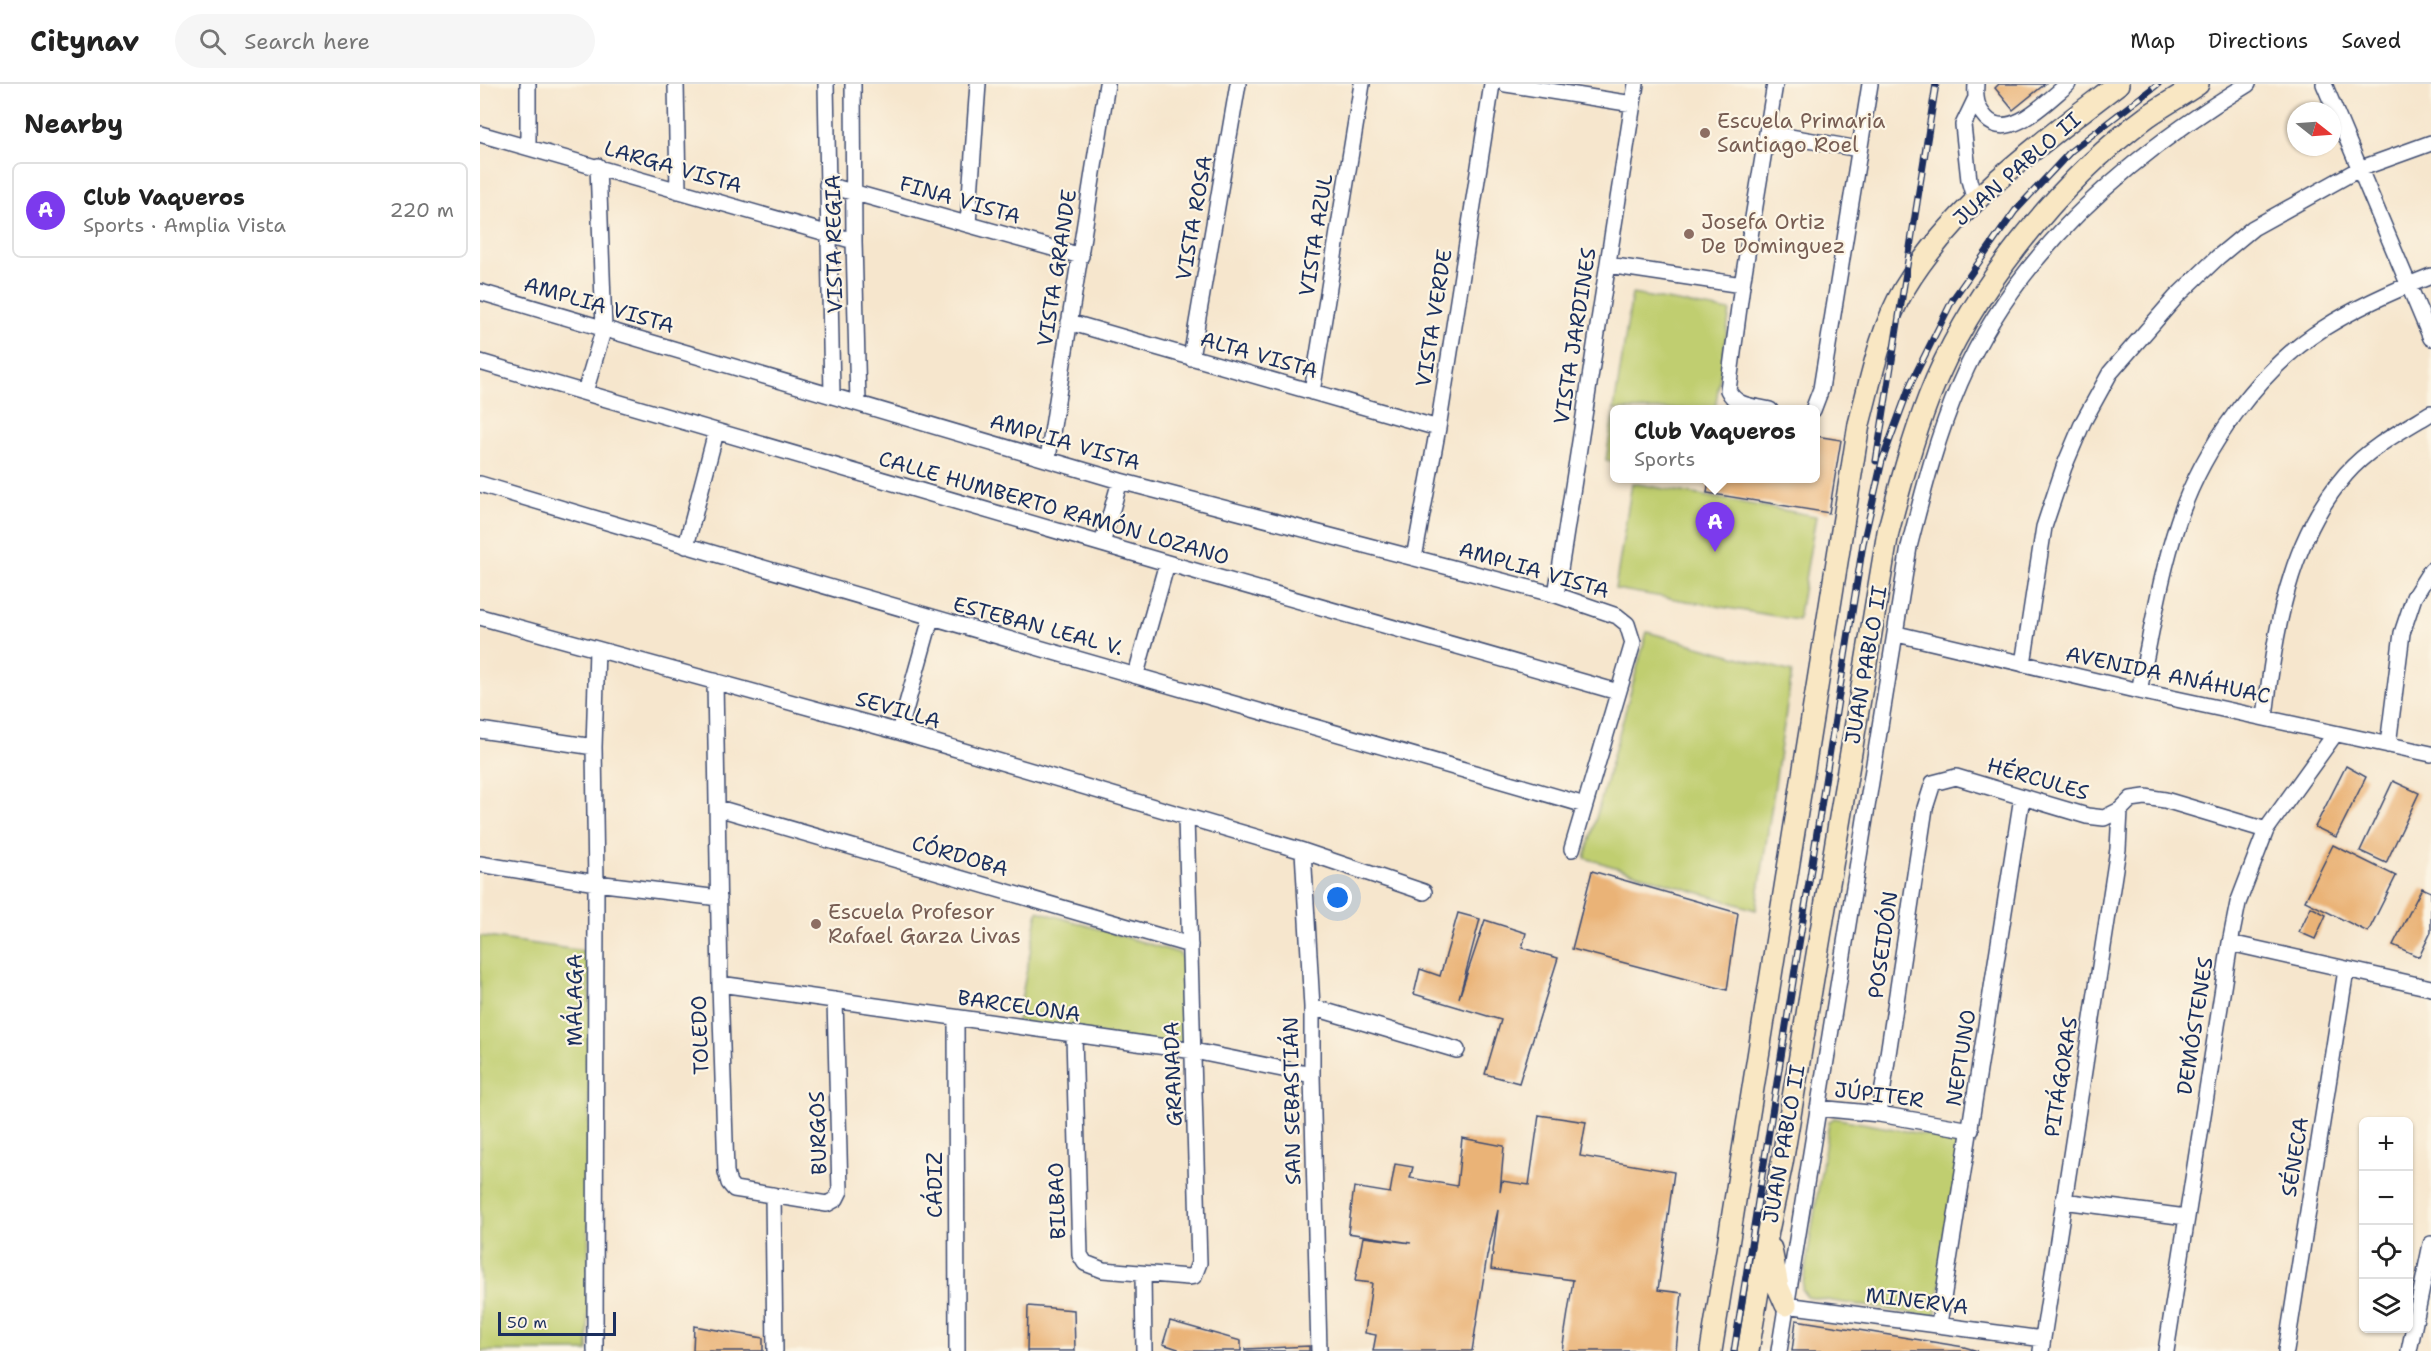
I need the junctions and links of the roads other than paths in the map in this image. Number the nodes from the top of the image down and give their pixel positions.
1 (528, 84) edge
2 (676, 84) edge
3 (826, 84) edge
4 (853, 84) edge
5 (978, 84) edge
6 (1107, 84) edge
7 (1238, 84) edge
8 (1362, 84) edge
9 (1492, 84) edge
10 (1506, 84) edge
11 (1636, 84) edge
12 (1775, 84) edge
13 (1870, 84) edge
14 (1976, 84) edge
15 (2068, 84) edge
16 (2118, 84) edge
17 (2198, 84) edge
18 (2248, 84) edge
19 (2324, 84) edge
20 (1975, 100) junction
21 (1633, 104) junction
22 (1767, 133) junction
23 (480, 134) edge
24 (2431, 143) edge
25 (528, 147) junction
26 (1859, 149) junction
27 (598, 166) junction
28 (2360, 169) junction
29 (827, 185) junction
30 (678, 191) junction
31 (854, 192) junction
32 (1975, 201) junction
33 (968, 224) junction
34 (827, 234) junction
35 (854, 241) junction
36 (1081, 256) junction
37 (1608, 265) junction
38 (2431, 276) edge
39 (1742, 285) junction
40 (2409, 285) junction
41 (480, 292) edge
42 (1070, 322) junction
43 (603, 328) junction
44 (2431, 338) edge
45 (1191, 358) junction
46 (480, 362) edge
47 (585, 392) junction
48 (1312, 392) junction
49 (832, 396) junction
50 (858, 403) junction
51 (1743, 405) edge
52 (1815, 405) edge
53 (2431, 413) edge
54 (1438, 428) junction
55 (716, 432) junction
56 (1048, 458) junction
57 (1120, 481) junction
58 (480, 484) edge
59 (1102, 543) junction
60 (686, 546) junction
61 (1414, 558) junction
62 (1167, 563) junction
63 (2431, 570) edge
64 (1556, 595) junction
65 (480, 616) edge
66 (931, 618) junction
67 (1897, 634) junction
68 (597, 648) junction
69 (2023, 664) junction
70 (1136, 674) junction
71 (715, 681) junction
72 (2139, 691) junction
73 (1618, 692) junction
74 (2265, 717) junction
75 (480, 730) edge
76 (899, 732) junction
77 (2335, 734) junction
78 (2388, 745) junction
79 (594, 747) junction
80 (2431, 754) edge
81 (1933, 783) joint
82 (2022, 797) junction
83 (1585, 806) junction
84 (718, 808) junction
85 (2120, 810) junction
86 (1186, 818) junction
87 (2266, 830) junction
88 (1572, 849) dead end
89 (1303, 851) junction
90 (480, 864) edge
91 (596, 883) junction
92 (1424, 892) dead end
93 (719, 898) junction
94 (2230, 943) junction
95 (1190, 945) junction
96 (2346, 969) junction
97 (720, 984) junction
98 (2431, 988) edge
99 (835, 1000) junction
100 (1312, 1007) junction
101 (956, 1018) junction
102 (1074, 1036) junction
103 (1457, 1050) dead end
104 (1194, 1052) junction
105 (1312, 1075) junction
106 (1818, 1108) junction
107 (1880, 1113) junction
108 (1971, 1130) junction
109 (773, 1196) junction
110 (2063, 1201) junction
111 (2186, 1217) junction
112 (1768, 1230) junction
113 (2431, 1244) edge
114 (1143, 1274) junction
115 (1786, 1305) junction
116 (1939, 1324) junction
117 (2042, 1345) edge
118 (595, 1351) edge
119 (775, 1351) edge
120 (957, 1351) edge
121 (1144, 1351) edge
122 (1319, 1351) edge
123 (1711, 1351) edge
124 (1748, 1351) edge
125 (1779, 1351) edge
126 (2166, 1351) edge
127 (2286, 1351) edge
128 (2409, 1351) edge

1 - 25 street
2 - 30 street
3 - 29 street, VISTA REGIA
4 - 31 street, VISTA REGIA
5 - 33 street
6 - 36 street, VISTA GRANDE
7 - 45 street, VISTA ROSA
8 - 48 street, VISTA AZUL
9 - 54 street, VISTA VERDE
10 - 21 street
11 - 21 street, VISTA JARDINES
12 - 22 street
13 - 26 street
14 - 20 street
15 - 20 street
16 - 32 main road, JUAN PABLO II
17 - 112 main road, JUAN PABLO II
18 - 67 street
19 - 28 street
20 - 32 street
21 - 37 street, VISTA JARDINES
22 - 26 street
22 - 39 street
23 - 25 street, LARGA VISTA
24 - 28 street
25 - 27 street, LARGA VISTA
26 - 52 street
27 - 30 street, LARGA VISTA
27 - 43 street
28 - 40 street
28 - 69 street
29 - 31 street, FINA VISTA
29 - 34 street, VISTA REGIA
30 - 34 street, LARGA VISTA
31 - 33 street, FINA VISTA
31 - 35 street, VISTA REGIA
32 - 123 main road, JUAN PABLO II
33 - 36 street, FINA VISTA
34 - 35 street, LARGA VISTA
34 - 49 street, VISTA REGIA
35 - 50 street, VISTA REGIA
36 - 42 street, VISTA GRANDE
37 - 39 street
37 - 64 street, VISTA JARDINES
38 - 40 street
39 - 51 street
40 - 44 street
40 - 72 street
41 - 43 street, AMPLIA VISTA
42 - 45 street, ALTA VISTA
42 - 56 street, VISTA GRANDE
43 - 47 street
43 - 49 street, AMPLIA VISTA
45 - 48 street, ALTA VISTA
46 - 47 street, CALLE HUMBERTO RAMÓN LOZANO
47 - 55 street, CALLE HUMBERTO RAMÓN LOZANO
48 - 54 street, ALTA VISTA
49 - 50 street, AMPLIA VISTA
50 - 56 street, AMPLIA VISTA
53 - 74 street
54 - 61 street, VISTA VERDE
55 - 59 street, CALLE HUMBERTO RAMÓN LOZANO
55 - 60 street
56 - 57 street, AMPLIA VISTA
57 - 59 street
57 - 61 street, AMPLIA VISTA
58 - 60 street, ESTEBAN LEAL V.
59 - 62 street, CALLE HUMBERTO RAMÓN LOZANO
60 - 66 street, ESTEBAN LEAL V.
61 - 64 street, AMPLIA VISTA
62 - 70 street
62 - 73 street, CALLE HUMBERTO RAMÓN LOZANO
63 - 78 street
64 - 73 street, AMPLIA VISTA
65 - 68 street, SEVILLA
66 - 70 street, ESTEBAN LEAL V.
66 - 76 street
67 - 69 street, AVENIDA ANÁHUAC
67 - 106 street
68 - 71 street, SEVILLA
68 - 79 street, MÁLAGA
69 - 72 street, AVENIDA ANÁHUAC
70 - 83 street, ESTEBAN LEAL V.
71 - 76 street, SEVILLA
71 - 84 street, TOLEDO
72 - 74 street, AVENIDA ANÁHUAC
73 - 83 street
74 - 77 street, AVENIDA ANÁHUAC
75 - 79 street
76 - 86 street, SEVILLA
77 - 78 street, AVENIDA ANÁHUAC
77 - 87 street, DEMÓSTENES
78 - 80 street, AVENIDA ANÁHUAC
79 - 91 street, MÁLAGA
81 - 82 street, HÉRCULES
81 - 107 street, POSEIDÓN
82 - 85 street, HÉRCULES
82 - 108 street, NEPTUNO
83 - 88 street
84 - 93 street, TOLEDO
84 - 95 street, CÓRDOBA
85 - 87 street, HÉRCULES
85 - 110 street, PITÁGORAS
86 - 89 street, SEVILLA
86 - 95 street, GRANADA
87 - 94 street, DEMÓSTENES
89 - 92 street, SEVILLA
89 - 100 street, SAN SEBASTIÁN
90 - 91 street
91 - 93 street
91 - 118 street, MÁLAGA
93 - 97 street, TOLEDO
94 - 96 street
94 - 111 street, DEMÓSTENES
95 - 104 street, GRANADA
96 - 98 street
96 - 127 street, SÉNECA
97 - 99 street, BARCELONA
97 - 109 street, TOLEDO
99 - 101 street, BARCELONA
99 - 109 street, BURGOS
100 - 103 street
100 - 105 street, SAN SEBASTIÁN
101 - 102 street, BARCELONA
101 - 120 street, CÁDIZ
102 - 104 street, BARCELONA
102 - 114 street, BILBAO
104 - 105 street, BARCELONA
104 - 114 street, GRANADA
105 - 122 street, SAN SEBASTIÁN
106 - 107 street, JÚPITER
106 - 115 street
107 - 108 street, JÚPITER
108 - 116 street, NEPTUNO
109 - 119 street
110 - 111 street
110 - 117 street, PITÁGORAS
111 - 126 street, DEMÓSTENES
112 - 115 main road
112 - 124 main road, JUAN PABLO II
113 - 128 street
114 - 121 street
115 - 116 street, MINERVA
115 - 125 street
116 - 117 street, MINERVA

